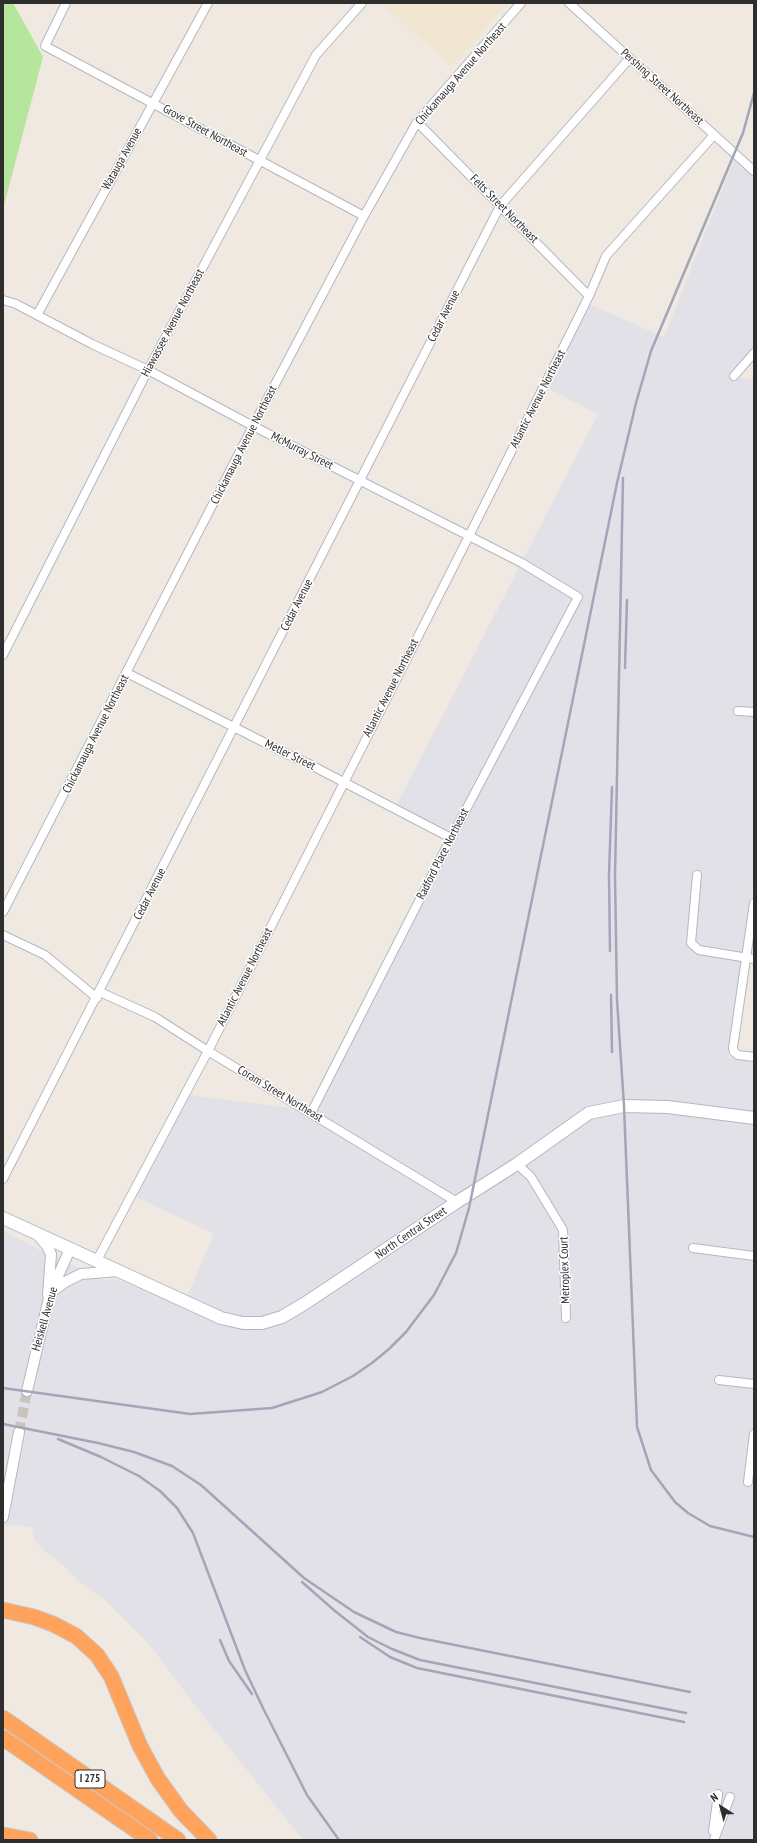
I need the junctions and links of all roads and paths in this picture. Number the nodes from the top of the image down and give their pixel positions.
1 (66, 3) edge
2 (208, 3) edge
3 (362, 3) edge
4 (522, 3) edge
5 (569, 3) edge
6 (630, 58) junction
7 (153, 103) junction
8 (417, 122) junction
9 (714, 135) junction
10 (259, 161) junction
11 (754, 171) edge
12 (500, 206) junction
13 (364, 216) junction
14 (590, 296) junction
15 (3, 300) edge
16 (37, 315) junction
17 (754, 353) edge
18 (148, 370) junction
19 (734, 376) dead end
20 (253, 426) junction
21 (360, 480) junction
22 (469, 536) junction
23 (578, 596) joint
24 (3, 655) edge
25 (127, 673) junction
26 (738, 711) dead end
27 (754, 712) edge
28 (234, 727) junction
29 (342, 783) junction
30 (451, 838) junction
31 (697, 874) dead end
32 (754, 903) edge
33 (3, 912) edge
34 (3, 935) edge
35 (750, 959) edge
36 (98, 995) junction
37 (208, 1051) junction
38 (754, 1057) edge
39 (311, 1113) junction
40 (754, 1118) edge
41 (517, 1164) junction
42 (3, 1179) edge
43 (457, 1202) junction
44 (3, 1218) edge
45 (37, 1234) junction
46 (693, 1248) dead end
47 (70, 1249) junction
48 (754, 1256) edge
49 (96, 1262) junction
50 (118, 1271) junction
51 (50, 1297) junction
52 (566, 1318) dead end
53 (718, 1380) dead end
54 (754, 1384) edge
55 (27, 1391) tunnel mouth
56 (19, 1432) tunnel mouth
57 (754, 1434) edge
58 (748, 1482) dead end
59 (3, 1516) edge
60 (3, 1610) edge
61 (3, 1718) edge
62 (3, 1738) edge
63 (718, 1794) dead end
64 (730, 1797) dead end
65 (3, 1835) edge
66 (30, 1840) edge
67 (150, 1840) edge
68 (178, 1840) edge
69 (210, 1840) edge
70 (713, 1840) edge

1 - 7 street, Grove Street Northeast
2 - 7 street, Watauga Avenue
3 - 10 street, Hiawassee Avenue Northeast
4 - 8 street, Chickamauga Avenue Northeast
5 - 6 street, Pershing Street Northeast
6 - 9 street, Pershing Street Northeast
6 - 12 street, Cedar Avenue
7 - 10 street, Grove Street Northeast
7 - 16 street, Watauga Avenue
8 - 12 street, Felts Street Northeast
8 - 13 street, Chickamauga Avenue Northeast
9 - 11 street, Pershing Street Northeast
9 - 14 street, Atlantic Avenue Northeast
10 - 13 street, Grove Street Northeast
10 - 18 street, Hiawassee Avenue Northeast
12 - 14 street, Felts Street Northeast
12 - 21 street, Cedar Avenue
13 - 20 street, Chickamauga Avenue Northeast
14 - 22 street, Atlantic Avenue Northeast
15 - 16 street, McMurray Street
16 - 18 street, McMurray Street
17 - 19 street
18 - 20 street, McMurray Street
18 - 24 street, Hiawassee Avenue Northeast
20 - 21 street, McMurray Street
20 - 25 street, Chickamauga Avenue Northeast
21 - 22 street, McMurray Street
21 - 28 street, Cedar Avenue
22 - 23 street, McMurray Street
22 - 29 street, Atlantic Avenue Northeast
23 - 30 street, Radford Place Northeast
25 - 28 street, Metler Street
25 - 33 street, Chickamauga Avenue Northeast
26 - 27 street
28 - 29 street, Metler Street
28 - 36 street, Cedar Avenue
29 - 30 street, Metler Street
29 - 37 street, Atlantic Avenue Northeast
30 - 39 street, Radford Place Northeast
31 - 35 street
32 - 35 street
34 - 36 street, Coram Street Northeast
35 - 38 street
36 - 37 street, Coram Street Northeast
36 - 42 street, Cedar Avenue
37 - 39 street, Coram Street Northeast
37 - 49 street, Atlantic Avenue Northeast
39 - 43 street, Coram Street Northeast
40 - 41 main road, North Central Street
41 - 43 main road, North Central Street
41 - 52 street, Metroplex Court
43 - 50 main road, North Central Street
44 - 45 main road, North Central Street
45 - 47 main road, North Central Street
45 - 51 street
46 - 48 street
47 - 49 main road, North Central Street
47 - 51 street, Heiskell Avenue
49 - 50 main road, North Central Street
50 - 51 street
51 - 55 street, Heiskell Avenue
53 - 54 street
56 - 59 street
57 - 58 street
60 - 69 highway
61 - 68 highway, I 275
62 - 67 highway, I 275
63 - 70 street
64 - 70 street
65 - 66 highway

